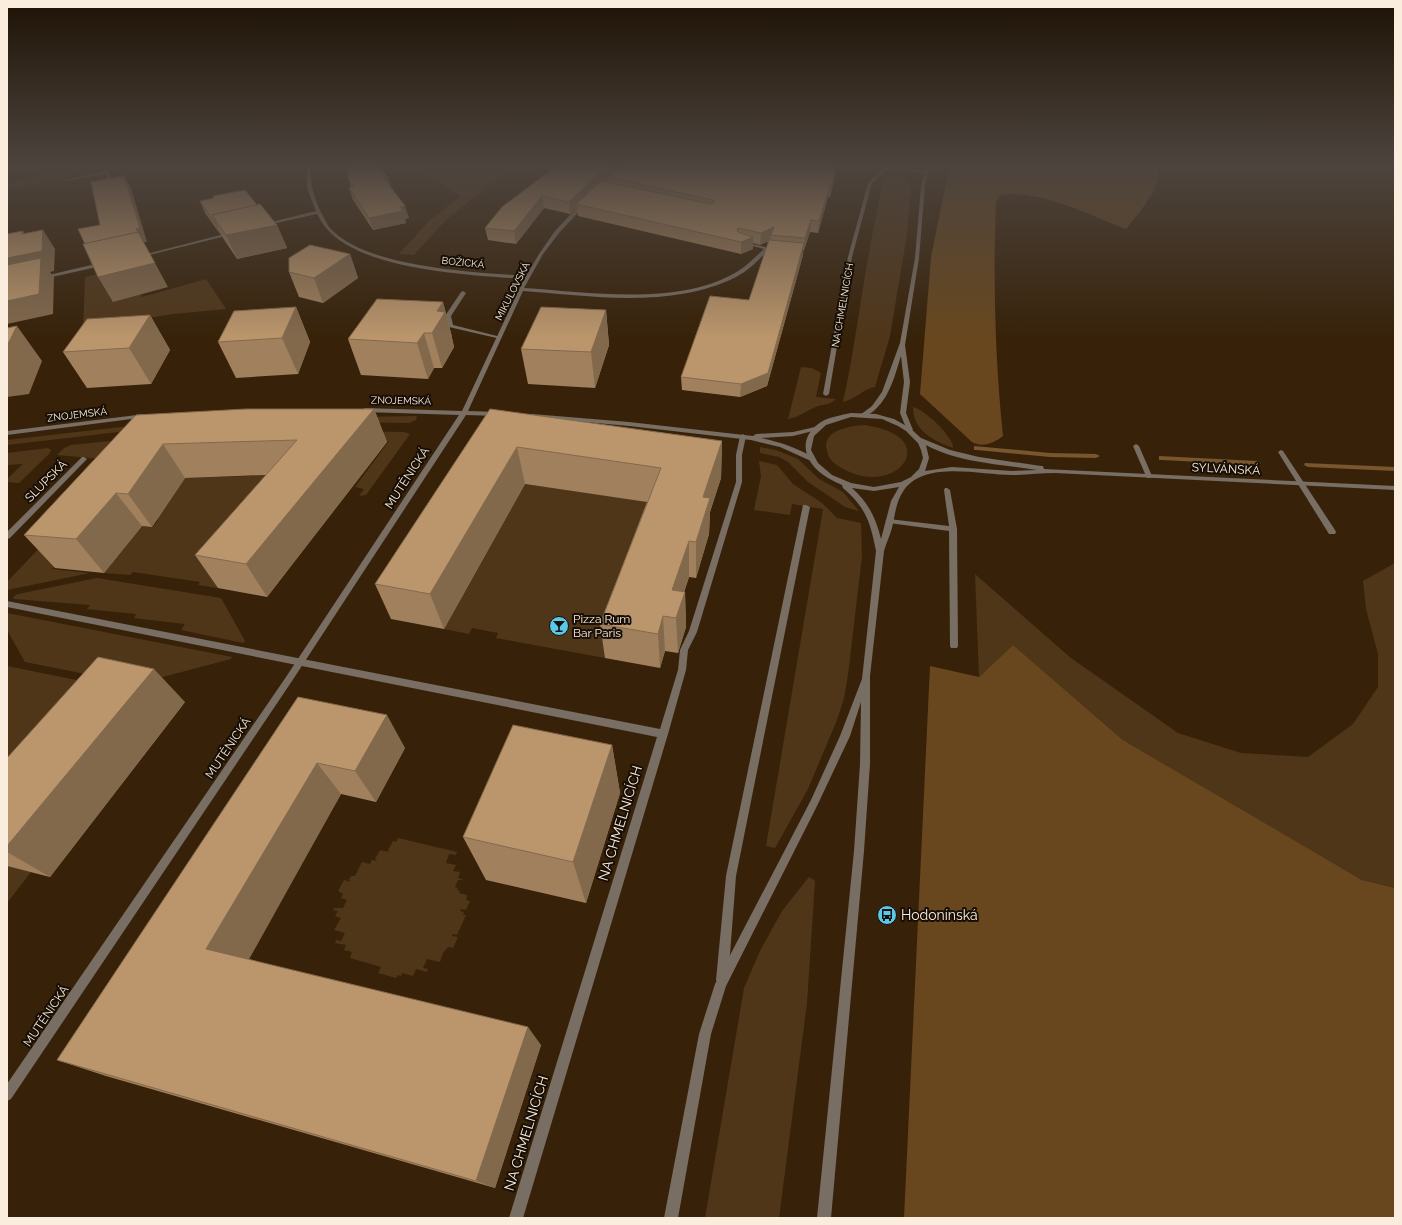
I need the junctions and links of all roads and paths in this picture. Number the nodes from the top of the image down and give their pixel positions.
1 (269, 224) edge
2 (326, 224) edge
3 (563, 224) edge
4 (859, 224) edge
5 (921, 224) edge
6 (257, 227) edge
7 (235, 232) edge
8 (740, 242) edge
9 (766, 249) junction
10 (774, 250) edge
11 (137, 257) edge
12 (108, 263) edge
13 (36, 278) edge
14 (527, 278) junction
15 (521, 289) junction
16 (463, 293) dead end
17 (499, 338) junction
18 (903, 343) junction
19 (826, 394) dead end
20 (357, 410) edge
21 (465, 411) junction
22 (507, 414) edge
23 (155, 415) edge
24 (523, 415) edge
25 (863, 415) junction
26 (815, 430) junction
27 (910, 430) junction
28 (7, 433) edge
29 (745, 437) junction
30 (919, 439) junction
31 (1136, 446) dead end
32 (1281, 452) dead end
33 (84, 459) dead end
34 (811, 459) junction
35 (1055, 471) junction
36 (917, 476) junction
37 (1149, 476) junction
38 (906, 483) junction
39 (843, 484) junction
40 (1301, 484) junction
41 (1395, 488) edge
42 (947, 490) dead end
43 (806, 506) dead end
44 (889, 521) junction
45 (953, 529) junction
46 (1332, 532) dead end
47 (7, 536) edge
48 (880, 551) junction
49 (7, 604) edge
50 (954, 646) dead end
51 (300, 662) junction
52 (866, 676) junction
53 (663, 734) junction
54 (721, 984) junction
55 (7, 1095) edge
56 (516, 1218) edge
57 (671, 1218) edge
58 (824, 1218) edge

1 - 6 street
2 - 14 street, BOŽICKÁ
3 - 14 street, MIKULOVSKÁ
4 - 19 street, NA CHMELNICÍCH
5 - 18 street, NA CHMELNICÍCH
7 - 11 street
8 - 9 street
9 - 10 street
9 - 15 street
12 - 13 street
14 - 15 street, MIKULOVSKÁ
15 - 17 street, MIKULOVSKÁ
16 - 17 street
17 - 21 street, MIKULOVSKÁ
18 - 25 street, NA CHMELNICÍCH
18 - 27 street, NA CHMELNICÍCH
20 - 21 street, ZNOJEMSKÁ
21 - 22 street, ZNOJEMSKÁ
21 - 51 street, MUTĚNICKÁ
23 - 28 street, ZNOJEMSKÁ
24 - 29 street
25 - 26 street, NA CHMELNICÍCH
25 - 27 street, NA CHMELNICÍCH
26 - 29 street
26 - 34 street
27 - 30 street, NA CHMELNICÍCH
29 - 34 street
29 - 53 street, NA CHMELNICÍCH
30 - 35 street, SYLVÁNSKÁ
30 - 36 street, NA CHMELNICÍCH
31 - 37 street
32 - 40 street
33 - 47 street, SLUPSKÁ
34 - 39 street
35 - 36 street, SYLVÁNSKÁ
35 - 37 street, SYLVÁNSKÁ
36 - 38 street
37 - 40 street, SYLVÁNSKÁ
38 - 39 street
38 - 44 street
39 - 48 street
40 - 41 street, SYLVÁNSKÁ
40 - 46 street
42 - 45 street
43 - 54 street
44 - 45 street
44 - 48 street
45 - 50 street
48 - 52 street
49 - 51 street
51 - 53 street
51 - 55 street, MUTĚNICKÁ
52 - 54 street
52 - 58 street
53 - 56 street, NA CHMELNICÍCH
54 - 57 street

